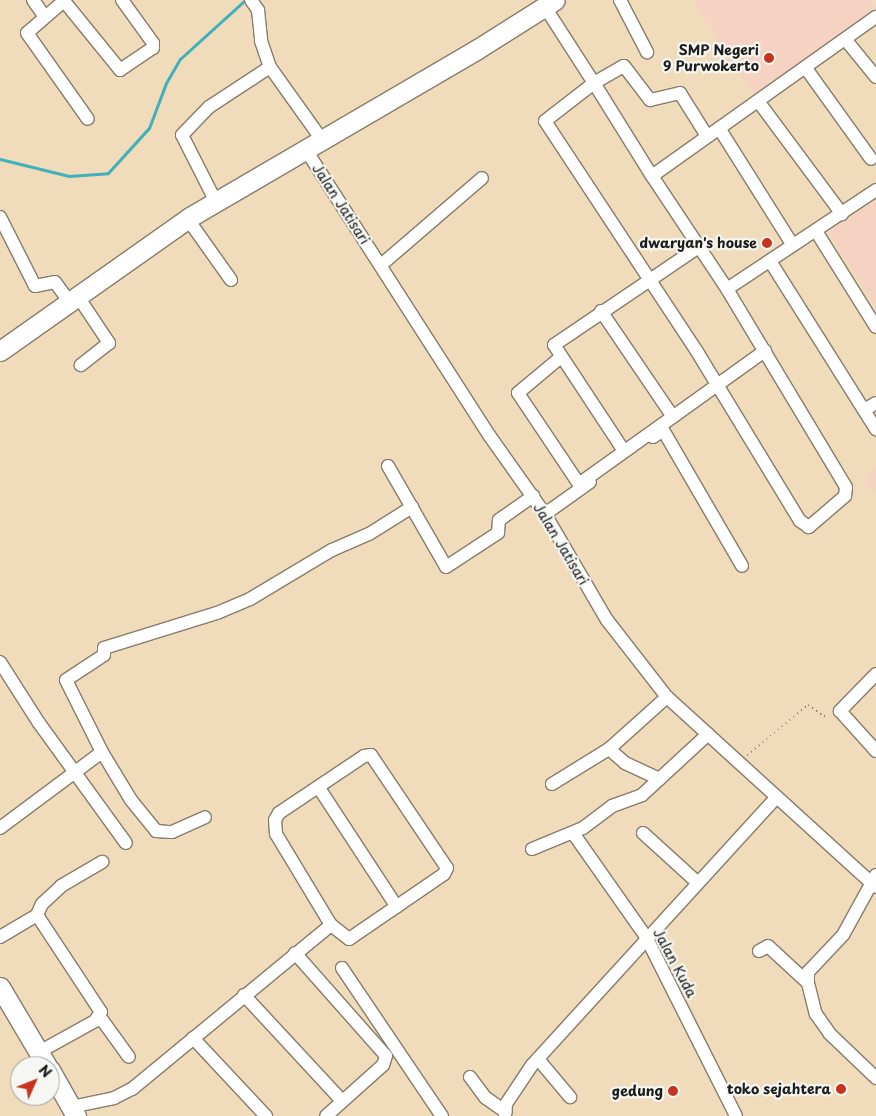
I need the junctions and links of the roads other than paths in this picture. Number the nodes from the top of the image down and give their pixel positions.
1 (33, 0) edge
2 (65, 0) edge
3 (122, 0) edge
4 (620, 0) edge
5 (252, 1) edge
6 (550, 4) edge
7 (44, 16) junction
8 (876, 17) edge
9 (845, 39) junction
10 (647, 52) dead end
11 (270, 66) junction
12 (805, 67) junction
13 (876, 77) edge
14 (594, 83) junction
15 (758, 102) junction
16 (88, 119) dead end
17 (719, 128) junction
18 (707, 136) junction
19 (322, 140) junction
20 (306, 150) junction
21 (874, 159) edge
22 (652, 176) junction
23 (482, 178) dead end
24 (876, 190) edge
25 (216, 202) junction
26 (842, 214) junction
27 (0, 217) edge
28 (187, 218) junction
29 (816, 231) junction
30 (792, 244) junction
31 (700, 246) junction
32 (770, 261) junction
33 (381, 265) junction
34 (650, 279) junction
35 (231, 280) dead end
36 (727, 289) junction
37 (73, 298) junction
38 (602, 311) junction
39 (876, 327) edge
40 (0, 351) edge
41 (765, 351) junction
42 (561, 357) junction
43 (81, 365) dead end
44 (717, 386) junction
45 (876, 403) edge
46 (864, 410) junction
47 (673, 417) junction
48 (876, 429) edge
49 (624, 451) junction
50 (388, 466) dead end
51 (533, 496) junction
52 (412, 507) junction
53 (545, 514) junction
54 (742, 566) dead end
55 (0, 662) edge
56 (876, 674) edge
57 (667, 697) junction
58 (708, 734) junction
59 (608, 749) junction
60 (876, 751) edge
61 (102, 752) junction
62 (75, 774) junction
63 (659, 779) junction
64 (552, 784) dead end
65 (319, 788) junction
66 (776, 798) junction
67 (205, 817) dead end
68 (0, 828) edge
69 (573, 833) junction
70 (643, 833) dead end
71 (126, 843) dead end
72 (532, 849) dead end
73 (102, 862) dead end
74 (874, 881) edge
75 (698, 883) junction
76 (397, 907) junction
77 (37, 915) junction
78 (331, 925) junction
79 (0, 937) edge
80 (646, 937) junction
81 (759, 951) dead end
82 (295, 953) junction
83 (342, 968) dead end
84 (808, 983) junction
85 (0, 987) edge
86 (244, 995) junction
87 (100, 1017) junction
88 (193, 1038) junction
89 (41, 1056) edge
90 (47, 1056) edge
91 (129, 1058) dead end
92 (538, 1059) junction
93 (470, 1077) dead end
94 (876, 1078) edge
95 (60, 1088) edge
96 (570, 1097) dead end
97 (342, 1101) junction
98 (73, 1112) edge
99 (505, 1114) edge
100 (266, 1116) edge
101 (326, 1116) edge
102 (442, 1116) edge
103 (736, 1116) edge

1 - 7 street
2 - 3 street
2 - 7 street
4 - 10 street
5 - 11 street
6 - 14 street
6 - 19 street, Jalan Jatisari
7 - 16 street
8 - 9 street
9 - 12 street
9 - 13 street
11 - 19 street
11 - 25 street
12 - 15 street
12 - 21 street
14 - 18 street
14 - 22 street
14 - 34 street
15 - 17 street
15 - 26 street
17 - 18 street
17 - 30 street
18 - 22 street
19 - 20 street, Jalan Jatisari
20 - 25 street, Jalan Jatisari
20 - 33 street, Jalan Jatisari
22 - 31 street
23 - 33 street
24 - 26 street
25 - 28 street, Jalan Jatisari
26 - 29 street
27 - 37 street
28 - 35 street
28 - 37 street, Jalan Jatisari
29 - 30 street
29 - 39 street
30 - 32 street
31 - 34 street
31 - 36 street
32 - 36 street
32 - 46 street
33 - 51 street, Jalan Jatisari
34 - 38 street
34 - 44 street
36 - 41 street
37 - 40 street, Jalan Jatisari
37 - 43 street
38 - 42 street
38 - 47 street
41 - 44 street
41 - 44 street
42 - 49 street
42 - 49 street
44 - 47 street
45 - 46 street
46 - 48 street
47 - 49 street
50 - 52 street
51 - 52 street
51 - 53 street, Jalan Jatisari
52 - 61 street
53 - 54 street
53 - 57 street, Jalan Jatisari
55 - 62 street
56 - 60 street
57 - 58 street, Jalan Jatisari
57 - 59 street
58 - 63 street
58 - 66 street, Jalan Jatisari
59 - 63 street
59 - 64 street
61 - 62 street
61 - 67 street
62 - 68 street
62 - 71 street
63 - 69 street
65 - 76 street
65 - 76 street
65 - 78 street
66 - 74 street, Jalan Jatisari
66 - 75 street
69 - 72 street
69 - 80 street, Jalan Kuda
70 - 75 street
73 - 77 street
74 - 84 street
75 - 80 street
76 - 78 street
77 - 79 street
77 - 87 street
78 - 82 street
80 - 92 street
80 - 103 street, Jalan Kuda
81 - 84 street
82 - 86 street
82 - 97 street
83 - 102 street
84 - 94 street
85 - 89 street
86 - 88 street
86 - 97 street
87 - 90 street
87 - 91 street
88 - 98 street
88 - 100 street
92 - 96 street
92 - 99 street
93 - 99 street
95 - 98 street
97 - 101 street

